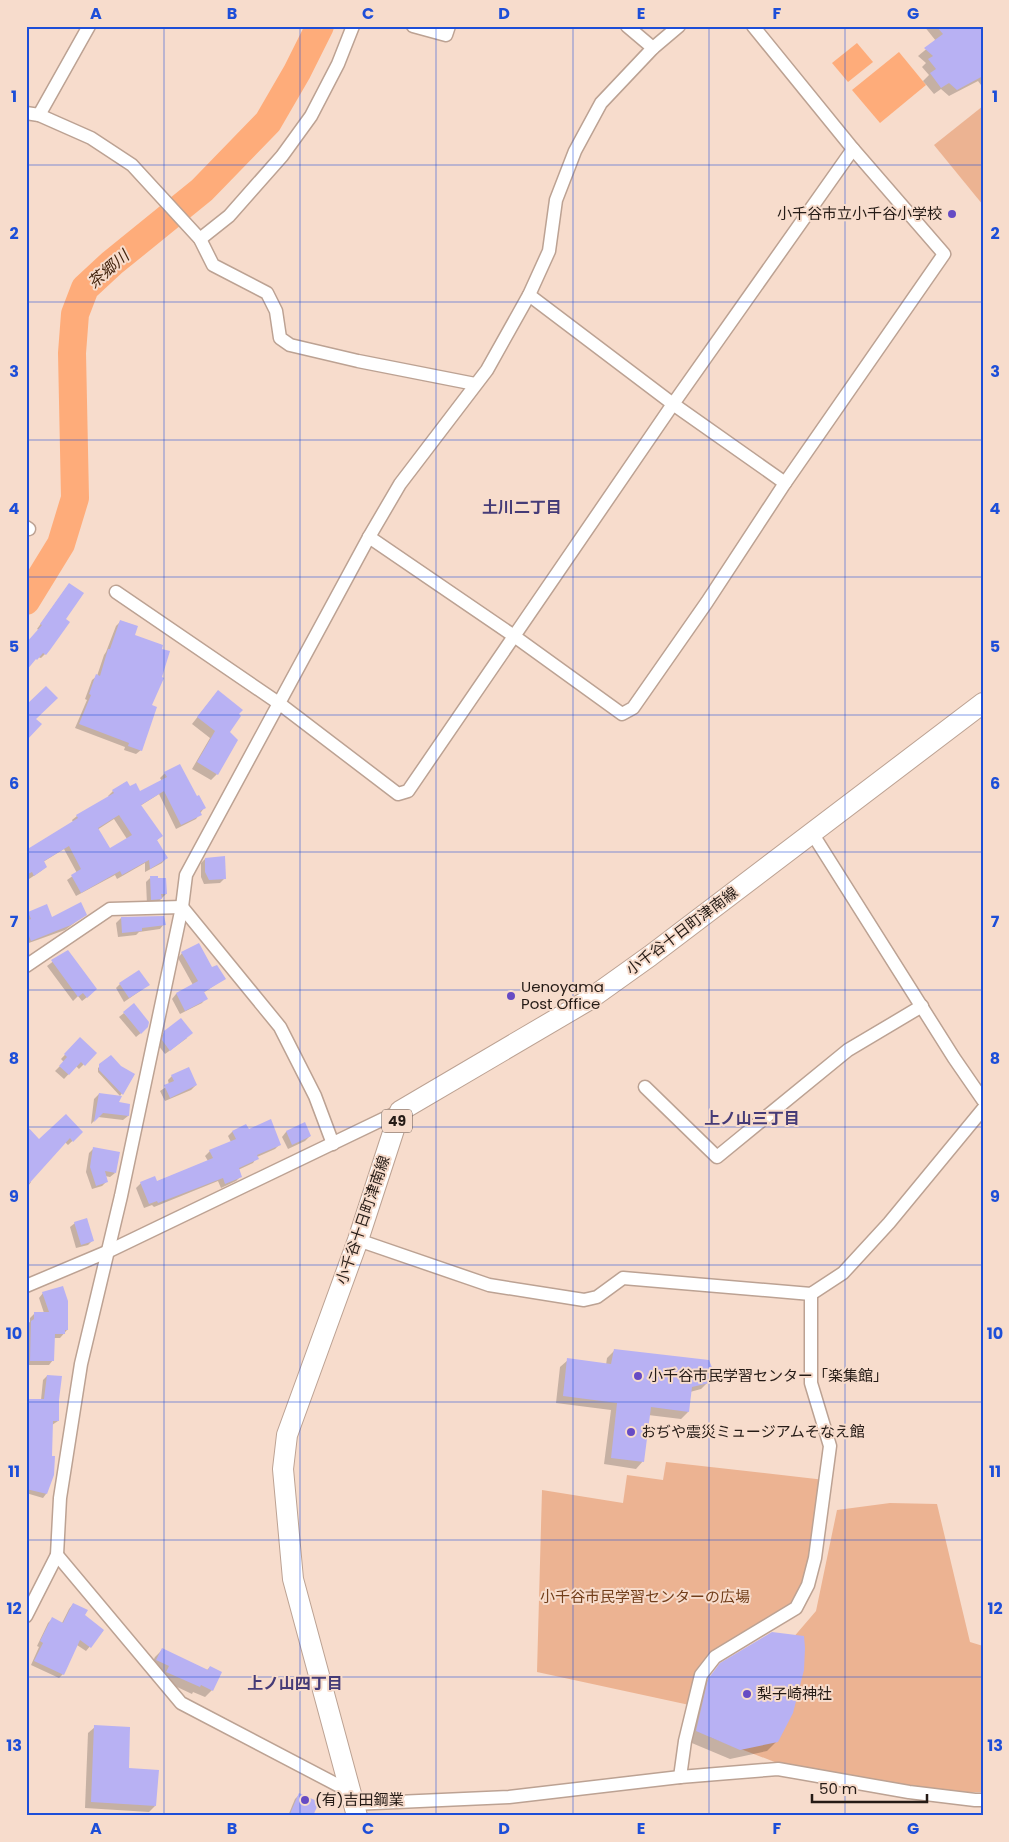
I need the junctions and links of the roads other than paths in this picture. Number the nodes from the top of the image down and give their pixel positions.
1 (89, 26) edge
2 (353, 26) edge
3 (413, 26) edge
4 (449, 26) edge
5 (627, 26) edge
6 (679, 26) edge
7 (753, 26) edge
8 (653, 48) junction
9 (31, 117) edge
10 (853, 148) junction
11 (200, 239) junction
12 (529, 295) junction
13 (475, 384) junction
14 (673, 404) junction
15 (785, 483) junction
16 (369, 537) junction
17 (116, 592) dead end
18 (514, 636) junction
19 (983, 703) edge
20 (280, 704) junction
21 (812, 832) junction
22 (182, 907) junction
23 (26, 966) edge
24 (922, 1006) junction
25 (645, 1087) dead end
26 (983, 1100) edge
27 (983, 1109) edge
28 (400, 1111) junction
29 (333, 1144) junction
30 (358, 1240) junction
31 (109, 1251) junction
32 (26, 1286) edge
33 (811, 1294) junction
34 (57, 1555) junction
35 (26, 1616) edge
36 (680, 1777) junction
37 (983, 1800) edge
38 (353, 1803) edge

1 - 9 street
2 - 11 street
3 - 4 street
5 - 8 street
6 - 8 street
7 - 10 street
8 - 12 street
9 - 11 street
10 - 14 street
10 - 15 street
11 - 13 street
12 - 13 street
12 - 14 street
13 - 16 street
14 - 15 street
14 - 18 street
15 - 18 street
16 - 18 street
16 - 20 street
17 - 20 street
18 - 20 street
19 - 21 main road, 小千谷十日町津南線 / 49
20 - 22 street
21 - 24 street
21 - 28 main road, 小千谷十日町津南線 / 49
22 - 23 street
22 - 29 street
22 - 31 street
24 - 25 street
24 - 26 street
27 - 33 street
28 - 29 street
28 - 30 main road, 小千谷十日町津南線 / 49
29 - 31 street
30 - 33 street
30 - 38 main road, 小千谷十日町津南線 / 49
31 - 32 street
31 - 34 street
33 - 36 street
34 - 35 street
34 - 38 street
36 - 37 street
36 - 38 street

